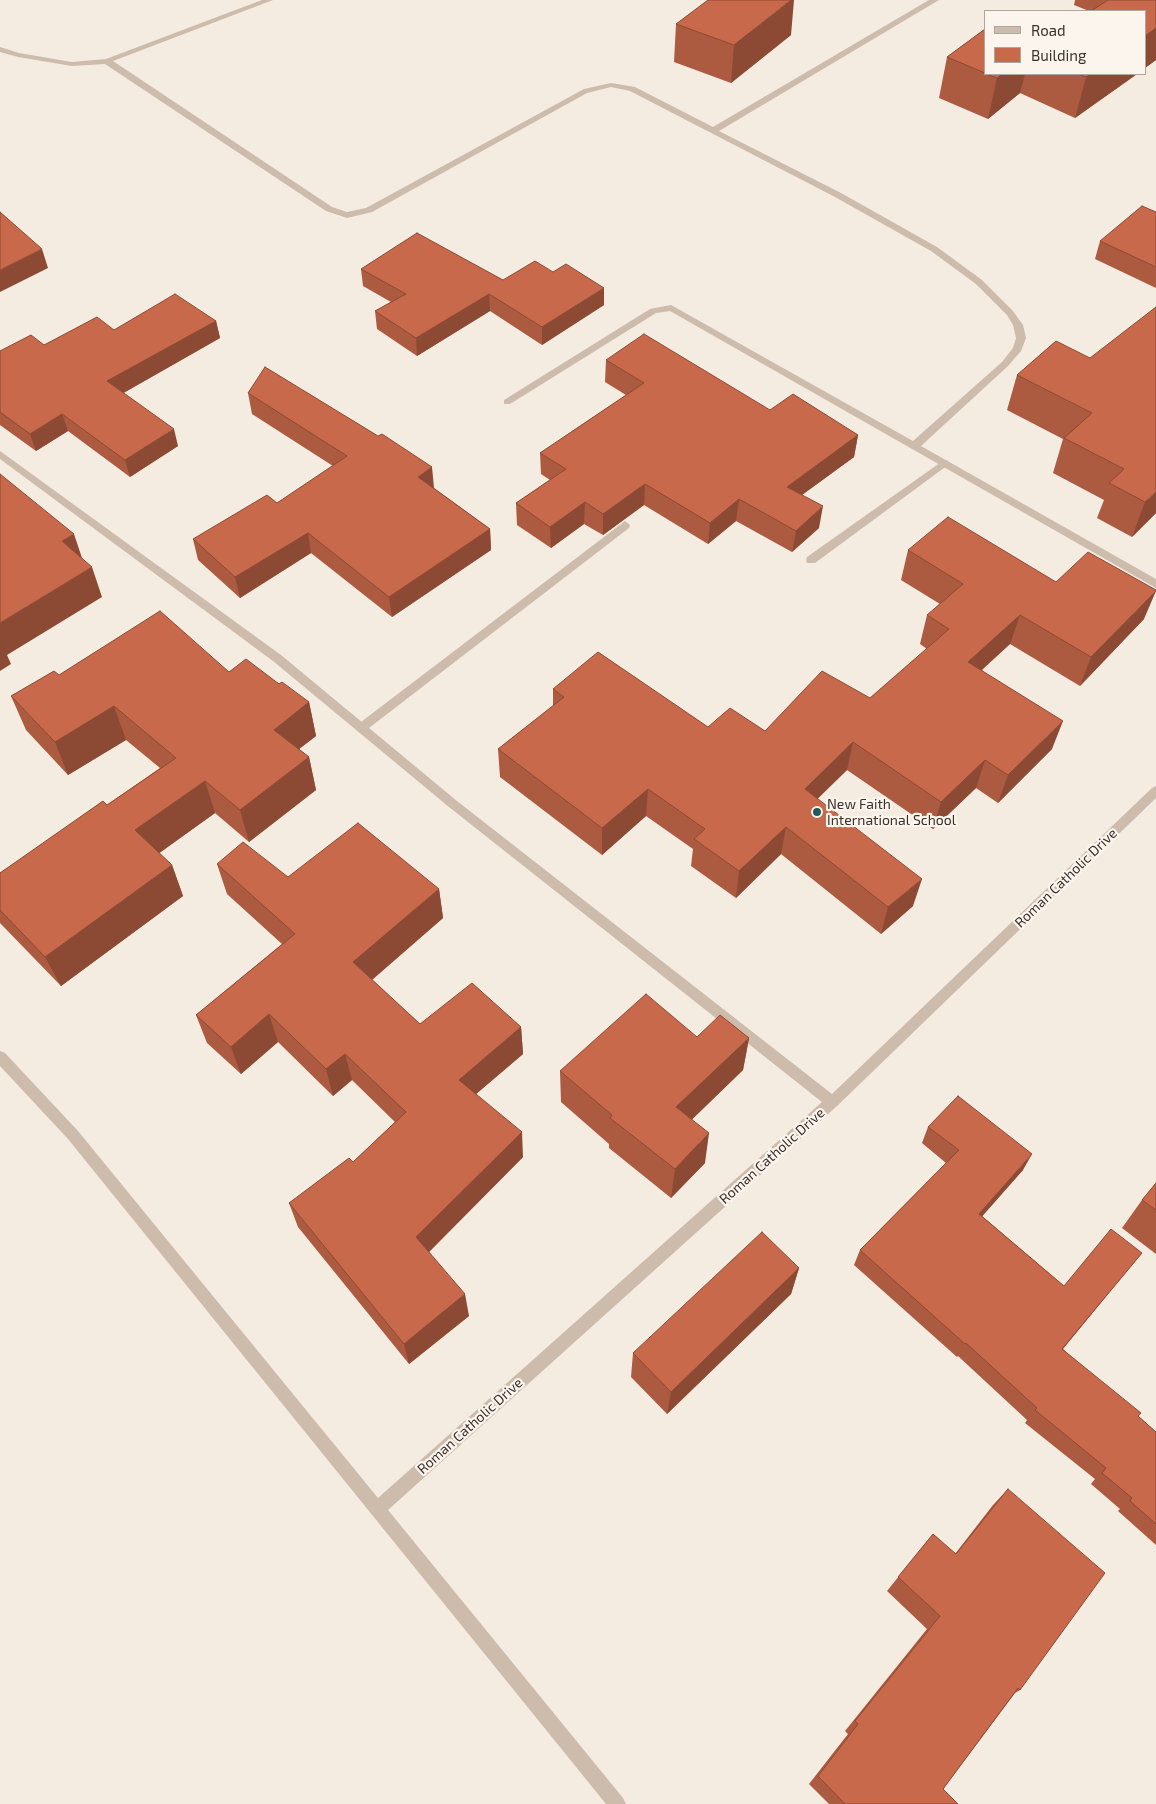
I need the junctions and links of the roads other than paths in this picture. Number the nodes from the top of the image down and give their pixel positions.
1 (269, 0) edge
2 (936, 0) edge
3 (0, 49) edge
4 (107, 60) junction
5 (714, 130) junction
6 (507, 402) dead end
7 (915, 445) junction
8 (0, 454) edge
9 (944, 463) junction
10 (625, 525) edge
11 (812, 560) dead end
12 (1156, 584) edge
13 (361, 728) junction
14 (1156, 791) edge
15 (0, 1056) edge
16 (832, 1102) junction
17 (377, 1510) junction
18 (617, 1804) edge

1 - 4 street
2 - 5 street
3 - 4 street
4 - 5 street
5 - 7 street
6 - 7 street
7 - 9 street
8 - 13 street
9 - 11 street
9 - 12 street
10 - 13 street
13 - 16 street
14 - 16 street, Roman Catholic Drive
15 - 17 street
16 - 17 street, Roman Catholic Drive
17 - 18 street

